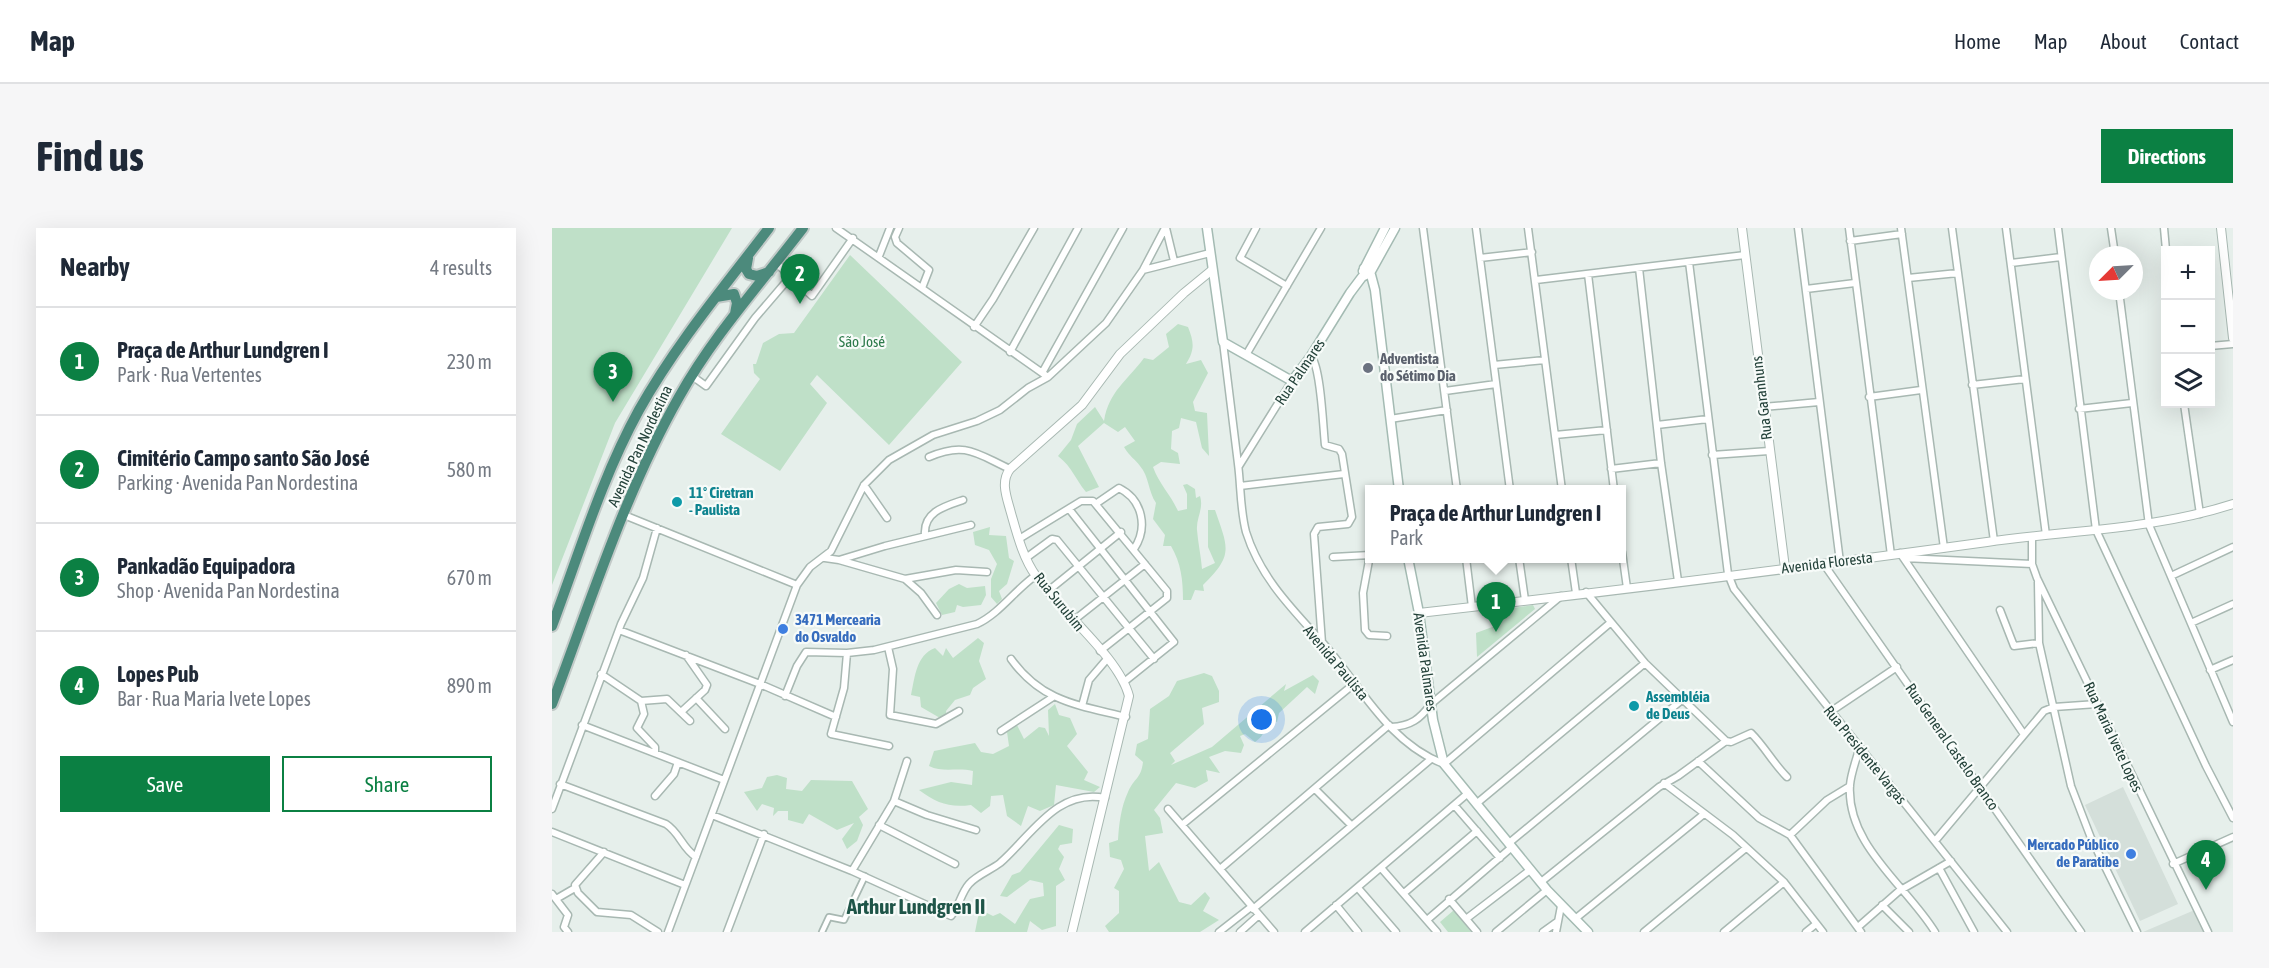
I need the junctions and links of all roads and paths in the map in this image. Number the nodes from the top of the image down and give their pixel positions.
1 (770, 228) edge
2 (803, 228) edge
3 (836, 228) edge
4 (890, 228) edge
5 (900, 228) edge
6 (1034, 228) edge
7 (1078, 228) edge
8 (1123, 228) edge
9 (1166, 228) edge
10 (1207, 228) edge
11 (1256, 228) edge
12 (1321, 228) edge
13 (1385, 228) edge
14 (1395, 228) edge
15 (1423, 228) edge
16 (1476, 228) edge
17 (1528, 228) edge
18 (1742, 228) edge
19 (1798, 228) edge
20 (1849, 228) edge
21 (1952, 228) edge
22 (2006, 228) edge
23 (2058, 228) edge
24 (2111, 228) edge
25 (2164, 228) edge
26 (2221, 228) edge
27 (1901, 231) edge
28 (853, 238) junction
29 (1850, 240) junction
30 (2114, 246) edge
31 (2166, 246) edge
32 (1532, 252) junction
33 (1210, 253) junction
34 (749, 255) junction
35 (1745, 255) junction
36 (879, 256) junction
37 (2061, 257) junction
38 (1480, 258) junction
39 (1174, 261) junction
40 (1689, 262) junction
41 (2010, 263) junction
42 (773, 267) junction
43 (1638, 268) junction
44 (1143, 270) junction
45 (1212, 270) junction
46 (1365, 272) junction
47 (1958, 273) junction
48 (1588, 274) junction
49 (791, 276) junction
50 (1908, 278) junction
51 (1536, 280) junction
52 (1855, 283) junction
53 (1287, 286) junction
54 (922, 288) junction
55 (1806, 290) junction
56 (716, 297) junction
57 (2120, 300) edge
58 (735, 314) junction
59 (974, 327) junction
60 (2233, 338) edge
61 (1223, 342) junction
62 (2233, 344) edge
63 (2215, 346) edge
64 (1010, 352) junction
65 (1246, 355) junction
66 (1311, 356) junction
67 (1545, 360) junction
68 (1494, 365) junction
69 (1045, 375) junction
70 (692, 376) junction
71 (2025, 380) junction
72 (1292, 381) junction
73 (1496, 384) junction
74 (1972, 385) junction
75 (1921, 390) junction
76 (1445, 391) junction
77 (1869, 396) junction
78 (1820, 402) junction
79 (2132, 403) junction
80 (1763, 407) junction
81 (2185, 408) edge
82 (2079, 409) junction
83 (1447, 410) junction
84 (1708, 418) junction
85 (1390, 419) junction
86 (1657, 425) junction
87 (1607, 430) junction
88 (1555, 435) junction
89 (1769, 451) junction
90 (1712, 455) junction
91 (929, 457) dead end
92 (1661, 463) junction
93 (1239, 466) junction
94 (1010, 469) junction
95 (1611, 469) junction
96 (1344, 474) junction
97 (864, 485) junction
98 (1398, 485) edge
99 (1456, 485) edge
100 (1509, 485) edge
101 (1561, 485) edge
102 (1613, 485) edge
103 (1240, 486) junction
104 (963, 500) dead end
105 (1097, 503) junction
106 (2233, 504) edge
107 (1069, 509) junction
108 (2200, 514) junction
109 (624, 515) junction
110 (887, 518) dead end
111 (971, 525) dead end
112 (2149, 525) junction
113 (657, 528) junction
114 (2096, 530) junction
115 (1121, 532) junction
116 (926, 535) junction
117 (2046, 535) junction
118 (2032, 537) junction
119 (1019, 539) junction
120 (1994, 541) junction
121 (2233, 547) edge
122 (1944, 548) junction
123 (1100, 549) junction
124 (1134, 549) junction
125 (1365, 555) edge
126 (1891, 555) junction
127 (1902, 556) junction
128 (1333, 557) dead end
129 (825, 558) junction
130 (1026, 558) junction
131 (840, 560) junction
132 (1840, 562) junction
133 (1369, 563) edge
134 (1409, 563) edge
135 (1467, 563) edge
136 (1520, 563) edge
137 (1572, 563) edge
138 (1624, 563) edge
139 (1823, 563) junction
140 (1145, 564) junction
141 (2032, 564) junction
142 (1079, 566) junction
143 (1785, 568) junction
144 (987, 572) dead end
145 (1728, 574) junction
146 (1035, 576) junction
147 (2171, 576) junction
148 (2037, 578) junction
149 (905, 579) junction
150 (1124, 580) junction
151 (1678, 581) junction
152 (798, 585) junction
153 (1627, 588) junction
154 (1048, 591) junction
155 (1586, 592) junction
156 (1576, 593) junction
157 (1562, 596) junction
158 (1104, 597) junction
159 (1525, 600) junction
160 (2233, 604) edge
161 (1472, 607) junction
162 (2000, 610) dead end
163 (1149, 611) junction
164 (1419, 613) junction
165 (937, 615) dead end
166 (1073, 621) junction
167 (1610, 623) junction
168 (2191, 623) junction
169 (552, 626) edge
170 (1128, 627) junction
171 (619, 630) junction
172 (1387, 636) dead end
173 (1322, 643) junction
174 (2039, 643) junction
175 (888, 647) junction
176 (1100, 651) junction
177 (847, 653) junction
178 (686, 655) junction
179 (1011, 659) dead end
180 (1107, 659) junction
181 (1154, 659) junction
182 (2233, 660) edge
183 (1645, 663) junction
184 (1897, 667) junction
185 (2210, 670) junction
186 (601, 674) junction
187 (1124, 682) junction
188 (760, 684) junction
189 (1354, 684) junction
190 (785, 696) junction
191 (1053, 697) junction
192 (696, 698) junction
193 (1683, 699) junction
194 (641, 701) junction
195 (552, 704) edge
196 (1431, 704) junction
197 (2097, 704) junction
198 (1082, 706) junction
199 (2054, 707) junction
200 (959, 711) dead end
201 (681, 712) junction
202 (1830, 712) junction
203 (890, 715) junction
204 (836, 717) junction
205 (1126, 717) junction
206 (2233, 719) edge
207 (690, 721) dead end
208 (889, 724) dead end
209 (582, 725) junction
210 (1390, 726) junction
211 (726, 729) dead end
212 (1001, 731) dead end
213 (2023, 734) junction
214 (1726, 741) junction
215 (889, 746) dead end
216 (1859, 749) junction
217 (655, 753) junction
218 (1431, 759) junction
219 (907, 761) dead end
220 (1698, 761) junction
221 (678, 762) junction
222 (1444, 764) junction
223 (1787, 777) dead end
224 (724, 780) junction
225 (1664, 783) junction
226 (560, 784) junction
227 (1850, 786) junction
228 (1979, 788) junction
229 (1315, 789) junction
230 (1467, 794) junction
231 (655, 796) dead end
232 (1105, 798) junction
233 (894, 801) junction
234 (1476, 804) junction
235 (1455, 806) junction
236 (552, 809) edge
237 (1168, 809) dead end
238 (1704, 814) junction
239 (712, 815) junction
240 (2233, 818) edge
241 (1183, 824) junction
242 (879, 825) junction
243 (1351, 825) junction
244 (976, 830) dead end
245 (1477, 831) junction
246 (552, 832) edge
247 (764, 834) junction
248 (1790, 835) junction
249 (2233, 837) edge
250 (1935, 841) junction
251 (1510, 845) junction
252 (1746, 848) junction
253 (604, 852) junction
254 (696, 856) junction
255 (1500, 858) junction
256 (1951, 861) junction
257 (956, 864) dead end
258 (2173, 864) junction
259 (1939, 868) junction
260 (1220, 869) junction
261 (1382, 869) junction
262 (1530, 870) junction
263 (852, 871) junction
264 (865, 876) junction
265 (1541, 882) junction
266 (1784, 882) junction
267 (685, 885) junction
268 (575, 888) junction
269 (1358, 888) junction
270 (1903, 889) junction
271 (1547, 890) junction
272 (1404, 893) junction
273 (554, 896) edge
274 (1449, 899) junction
275 (1336, 905) junction
276 (1882, 905) junction
277 (1561, 906) junction
278 (1252, 908) junction
279 (1258, 915) junction
280 (1466, 919) junction
281 (1575, 919) junction
282 (1427, 920) junction
283 (1557, 922) junction
284 (1816, 924) junction
285 (1312, 925) junction
286 (563, 930) edge
287 (1860, 930) edge
288 (658, 932) edge
289 (668, 932) edge
290 (727, 932) edge
291 (822, 932) edge
292 (1072, 932) edge
293 (1219, 932) edge
294 (1240, 932) edge
295 (1274, 932) edge
296 (1305, 932) edge
297 (1318, 932) edge
298 (1358, 932) edge
299 (1396, 932) edge
300 (1437, 932) edge
301 (1477, 932) edge
302 (1496, 932) edge
303 (1543, 932) edge
304 (1556, 932) edge
305 (1588, 932) edge
306 (1644, 932) edge
307 (1724, 932) edge
308 (1806, 932) edge
309 (1823, 932) edge
310 (1909, 932) edge
311 (1935, 932) edge
312 (1974, 932) edge
313 (2007, 932) edge
314 (2081, 932) edge
315 (2137, 932) edge
316 (2208, 932) edge

1 - 34 highway, Avenida Pan Nordestina
2 - 42 highway, Avenida Pan Nordestina
3 - 28 street
4 - 36 street
5 - 54 street
6 - 59 street
7 - 64 street
8 - 69 street
9 - 39 street
9 - 44 street
10 - 33 main road, Avenida Paulista
11 - 53 street
12 - 53 street
13 - 46 main road
14 - 46 main road
15 - 76 street
16 - 38 street
17 - 32 street
18 - 35 street, Rua Garanhuns
19 - 55 street
20 - 29 street
21 - 47 street
22 - 41 street
23 - 37 street
24 - 30 street
25 - 31 street
26 - 60 street
27 - 29 street
27 - 50 street
28 - 36 street
28 - 49 street
29 - 52 street
32 - 38 street
32 - 51 street
33 - 39 street
33 - 45 main road, Avenida Paulista
34 - 42 highway
34 - 56 highway, Avenida Pan Nordestina
35 - 40 street
35 - 80 street, Rua Garanhuns
36 - 54 street
37 - 41 street
37 - 82 street
38 - 68 street
39 - 44 street
40 - 43 street
40 - 84 street, Rua Presidente Vargas
41 - 71 street
42 - 49 street
42 - 58 highway, Avenida Pan Nordestina
43 - 48 street
43 - 86 street
44 - 69 street
45 - 61 main road, Avenida Paulista
45 - 94 street
46 - 66 main road, Rua Palmares
46 - 85 main road
47 - 50 street
47 - 74 street
48 - 51 street
48 - 87 street
49 - 70 street
50 - 75 street
51 - 67 street
52 - 55 street
52 - 77 street
53 - 65 street
54 - 59 street
55 - 78 street
56 - 58 highway
56 - 169 highway, Avenida Pan Nordestina
57 - 79 street
58 - 70 highway, Avenida Pan Nordestina
59 - 64 street
61 - 65 main road
61 - 93 street, Avenida Paulista
62 - 63 street
64 - 69 street
65 - 72 main road
66 - 72 main road, Rua Palmares
66 - 96 street
67 - 68 street
67 - 88 street
68 - 73 street
69 - 97 street
70 - 109 highway, Avenida Pan Nordestina
71 - 74 street
71 - 117 street
72 - 93 street, Rua Palmares
73 - 76 street
73 - 100 street
74 - 120 street
75 - 77 street
75 - 122 street
76 - 83 street
77 - 126 street
78 - 80 street
78 - 132 street
79 - 82 street
79 - 112 street
80 - 89 street, Rua Garanhuns
81 - 108 street
82 - 114 street
83 - 85 street
83 - 99 street
84 - 86 street
84 - 90 street, Rua Presidente Vargas
85 - 98 main road
86 - 92 street
87 - 88 street
87 - 95 street
88 - 101 street
89 - 90 street
89 - 143 street, Rua Garanhuns
90 - 145 street, Rua Presidente Vargas
91 - 94 street
92 - 95 street
92 - 151 street
93 - 103 street, Avenida Paulista
94 - 119 street, Rua Surubim
95 - 102 street
96 - 103 street
96 - 173 street
97 - 110 street
97 - 129 street
103 - 173 street, Avenida Paulista
104 - 116 street
105 - 107 street
105 - 115 street
105 - 124 street
106 - 108 street, Avenida Floresta
107 - 119 street
107 - 123 street
108 - 112 street, Avenida Floresta
109 - 113 street
109 - 195 highway, Avenida Pan Nordestina
111 - 116 street
112 - 114 street, Avenida Floresta
112 - 147 street
113 - 152 street
113 - 171 street
114 - 117 street, Avenida Floresta
114 - 240 street
115 - 123 street
115 - 124 street
116 - 131 street
117 - 118 street, Avenida Floresta
118 - 120 street, Avenida Floresta
118 - 141 street, Rua Maria Ivete Lopes
119 - 130 street, Rua Surubim
120 - 122 street, Avenida Floresta
121 - 147 street
122 - 127 street, Avenida Floresta
123 - 142 street
123 - 150 street
124 - 140 street
125 - 128 street
126 - 127 street, Avenida Floresta
126 - 132 street, Avenida Floresta
127 - 141 street
127 - 213 street
129 - 131 street
129 - 152 street
130 - 142 street
130 - 146 street, Rua Surubim
131 - 149 street
132 - 139 street, Avenida Floresta
133 - 172 street
134 - 164 main road, Avenida Palmares
135 - 161 street
136 - 159 street
137 - 156 street
138 - 153 street
139 - 143 street, Avenida Floresta
139 - 184 street, Rua General Castelo Branco
140 - 150 street
140 - 163 street
141 - 148 street, Rua Maria Ivete Lopes
142 - 154 street
142 - 158 street
143 - 145 street, Avenida Floresta
144 - 149 street
145 - 151 street, Avenida Floresta
145 - 202 street, Rua Presidente Vargas
146 - 154 street, Rua Surubim
146 - 175 street
147 - 168 street
148 - 174 street
148 - 197 street, Rua Maria Ivete Lopes
149 - 165 street
150 - 158 street
150 - 163 street
151 - 153 street, Avenida Floresta
152 - 188 street
153 - 155 street, Avenida Floresta
154 - 166 street, Rua Surubim
155 - 156 street, Avenida Floresta
155 - 167 street
156 - 157 street, Avenida Floresta
157 - 159 street, Avenida Floresta
157 - 196 street
158 - 166 street
158 - 170 street
159 - 161 street, Avenida Floresta
160 - 168 street
161 - 164 street, Avenida Floresta
162 - 174 street
163 - 170 street
163 - 181 street
164 - 196 main road, Avenida Palmares
166 - 176 street, Rua Surubim
167 - 183 street
167 - 222 street
168 - 185 street
170 - 176 street
170 - 181 street
171 - 178 street
171 - 186 street
173 - 189 street, Avenida Paulista
174 - 199 street
175 - 177 street
175 - 203 street
176 - 180 street, Rua Surubim
177 - 190 street
177 - 204 street
178 - 188 street
178 - 192 street
179 - 191 street
180 - 187 street, Rua Surubim
180 - 198 street
181 - 187 street
182 - 185 street
183 - 193 street
183 - 234 street
184 - 202 street
184 - 228 street, Rua General Castelo Branco
185 - 206 street
186 - 194 street
186 - 209 street
187 - 205 street
188 - 190 street
188 - 224 street
189 - 210 street, Avenida Paulista
189 - 241 street
190 - 204 street
191 - 198 street
191 - 212 street
192 - 201 street
192 - 211 street
193 - 214 street
193 - 251 street
194 - 201 street
194 - 217 street
196 - 210 street
196 - 222 main road, Avenida Palmares
197 - 199 street
197 - 258 street, Rua Maria Ivete Lopes
198 - 205 street
199 - 213 street
199 - 315 street
200 - 203 street
201 - 207 street
202 - 216 street, Rua Presidente Vargas
203 - 208 street
204 - 215 street
205 - 232 street
209 - 217 street
209 - 226 street
210 - 218 street, Avenida Paulista
210 - 229 street
213 - 228 street
214 - 220 street
214 - 223 street
216 - 227 street
216 - 250 street, Rua Presidente Vargas
217 - 221 street
218 - 222 street, Avenida Paulista
218 - 243 street
219 - 233 street
220 - 225 street
220 - 248 street
221 - 224 street
221 - 231 street
222 - 230 main road
224 - 239 street
225 - 238 street
225 - 265 street
226 - 236 street
226 - 254 street
227 - 248 street
227 - 270 street
228 - 250 street
228 - 314 street, Rua General Castelo Branco
229 - 243 street
229 - 260 street
230 - 234 main road
230 - 235 street
232 - 264 street
232 - 292 street
233 - 242 street
233 - 244 street
234 - 251 main road
235 - 245 street
235 - 261 street
237 - 241 street
238 - 252 street
238 - 281 street
239 - 247 street
239 - 254 street
241 - 260 street
242 - 257 street
242 - 263 street
243 - 278 street
245 - 255 street
245 - 272 street
246 - 253 street
247 - 263 street
247 - 290 street
248 - 287 street
249 - 258 street
250 - 256 street, Rua Presidente Vargas
251 - 255 street
251 - 262 main road
252 - 266 street
252 - 306 street
253 - 267 street
253 - 268 street
254 - 267 street
255 - 274 street
256 - 259 street
256 - 313 street, Rua Presidente Vargas
258 - 316 street, Rua Maria Ivete Lopes
259 - 270 street
259 - 312 street
260 - 278 street
261 - 269 street
261 - 272 street
262 - 265 main road
262 - 280 street
263 - 264 street
264 - 291 street
265 - 271 main road
266 - 284 street
266 - 307 street
267 - 289 street
268 - 273 street
268 - 288 street
269 - 275 street
269 - 299 street
270 - 276 street
270 - 311 street
271 - 277 main road
271 - 302 street
272 - 282 street
273 - 286 street
274 - 280 street
274 - 282 street
275 - 285 street
275 - 298 street
276 - 287 street
276 - 310 street
277 - 281 main road
277 - 283 street
278 - 279 street
278 - 293 street
279 - 294 street
279 - 295 street
280 - 301 street
281 - 305 main road
282 - 300 street
283 - 303 street
283 - 304 street
284 - 308 street
284 - 309 street
285 - 296 street
285 - 297 street

